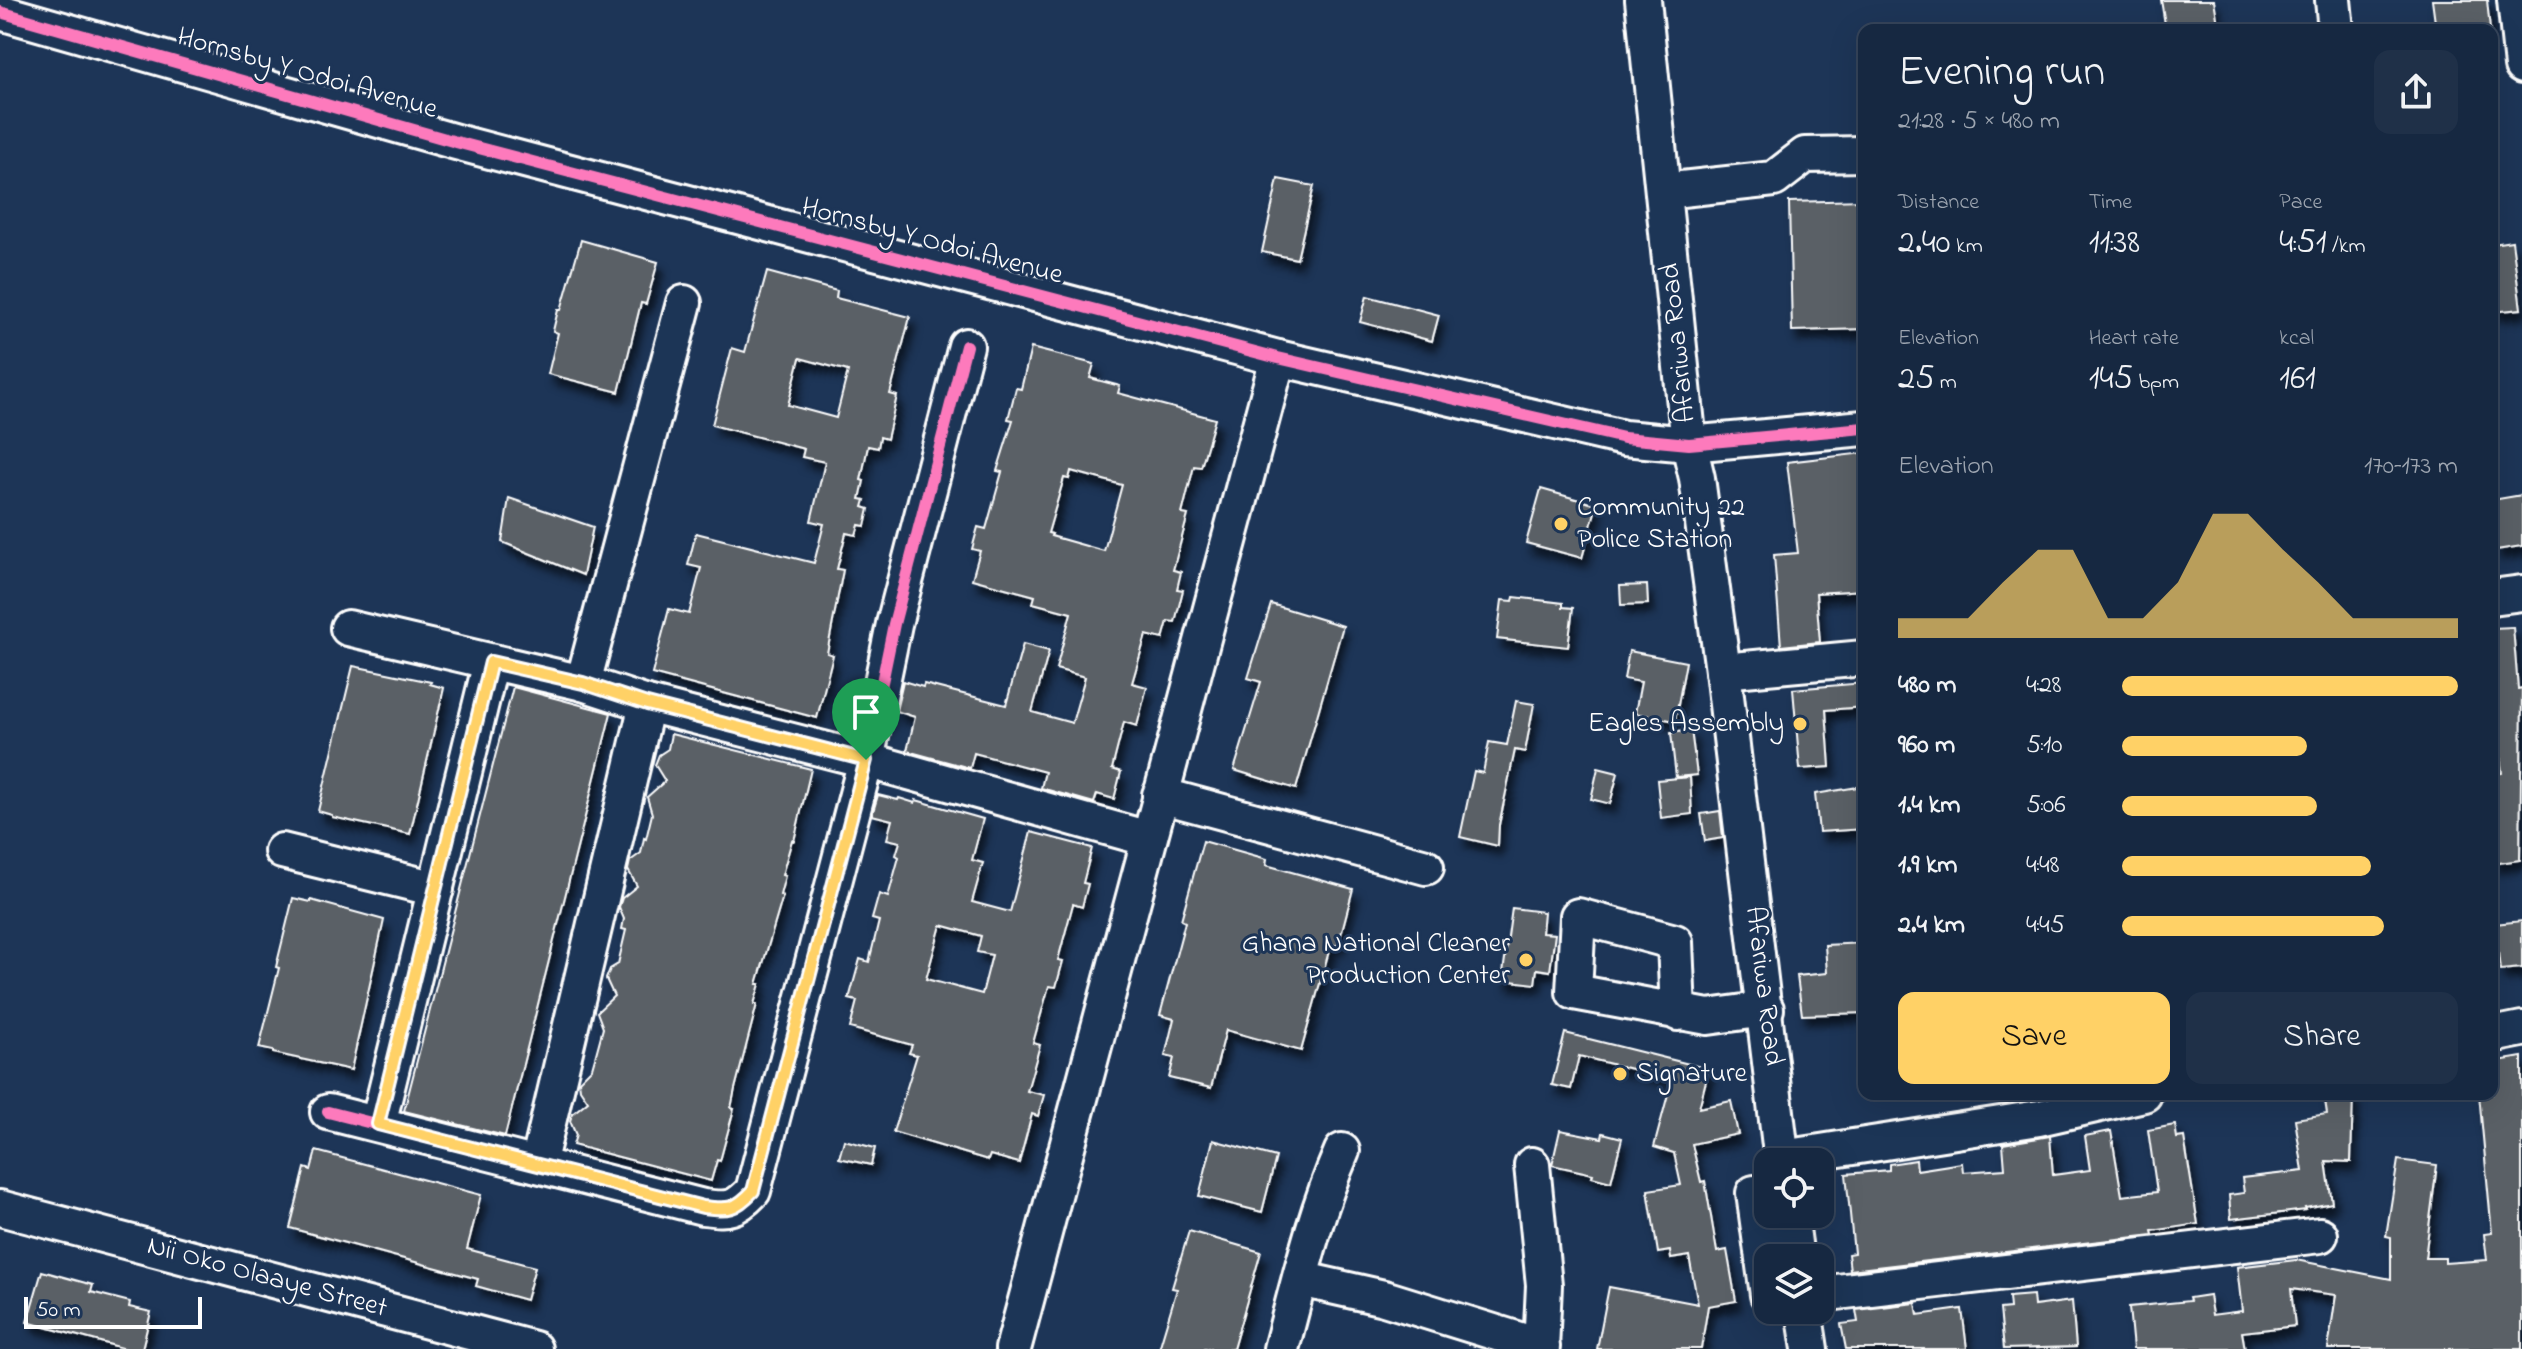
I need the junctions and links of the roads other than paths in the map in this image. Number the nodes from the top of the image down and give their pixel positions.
1 (1643, 0) edge
2 (2333, 0) edge
3 (2515, 0) edge
4 (0, 12) edge
5 (2335, 24) edge
6 (2522, 66) edge
7 (1858, 154) edge
8 (1663, 191) junction
9 (684, 303) dead end
10 (966, 346) dead end
11 (1278, 358) junction
12 (1858, 429) edge
13 (1689, 444) junction
14 (2522, 593) edge
15 (2498, 596) edge
16 (348, 628) dead end
17 (1858, 659) edge
18 (491, 662) junction
19 (1723, 671) junction
20 (583, 683) junction
21 (647, 704) junction
22 (866, 760) junction
23 (1160, 795) junction
24 (1149, 839) junction
25 (282, 851) dead end
26 (1426, 867) dead end
27 (436, 889) junction
28 (1766, 1009) junction
29 (1678, 1013) dead end
30 (2522, 1029) edge
31 (2498, 1034) edge
32 (2091, 1100) edge
33 (2038, 1106) edge
34 (328, 1112) dead end
35 (378, 1124) junction
36 (1781, 1148) edge
37 (1834, 1149) edge
38 (1342, 1151) dead end
39 (538, 1165) junction
40 (1532, 1165) dead end
41 (0, 1208) edge
42 (2320, 1235) dead end
43 (1300, 1279) junction
44 (1834, 1292) edge
45 (1806, 1324) edge
46 (1541, 1348) edge
47 (534, 1349) edge
48 (1013, 1349) edge
49 (1281, 1349) edge
50 (1810, 1349) edge

1 - 8 street, Afariwa Road
2 - 5 street
3 - 6 street
4 - 11 street, Hornsby Y Odoi Avenue
7 - 8 street
8 - 13 street, Afariwa Road
9 - 20 street
10 - 22 street
11 - 13 street, Hornsby Y Odoi Avenue
11 - 23 street
12 - 13 street, Hornsby Y Odoi Avenue
13 - 19 street, Afariwa Road
14 - 15 street
16 - 18 street
17 - 19 street
18 - 20 street
18 - 27 street
19 - 28 street, Afariwa Road
20 - 21 street
21 - 22 street
21 - 39 street
22 - 24 street
22 - 39 street
23 - 24 street
23 - 26 street
24 - 48 street
25 - 27 street
27 - 35 street
28 - 29 street
28 - 36 street, Afariwa Road
30 - 31 street
32 - 33 street
33 - 37 street
34 - 35 street
35 - 39 street
38 - 43 street
40 - 46 street
41 - 47 street, Nii Oko Olaaye Street
42 - 44 street
43 - 46 street
43 - 49 street
45 - 50 street

